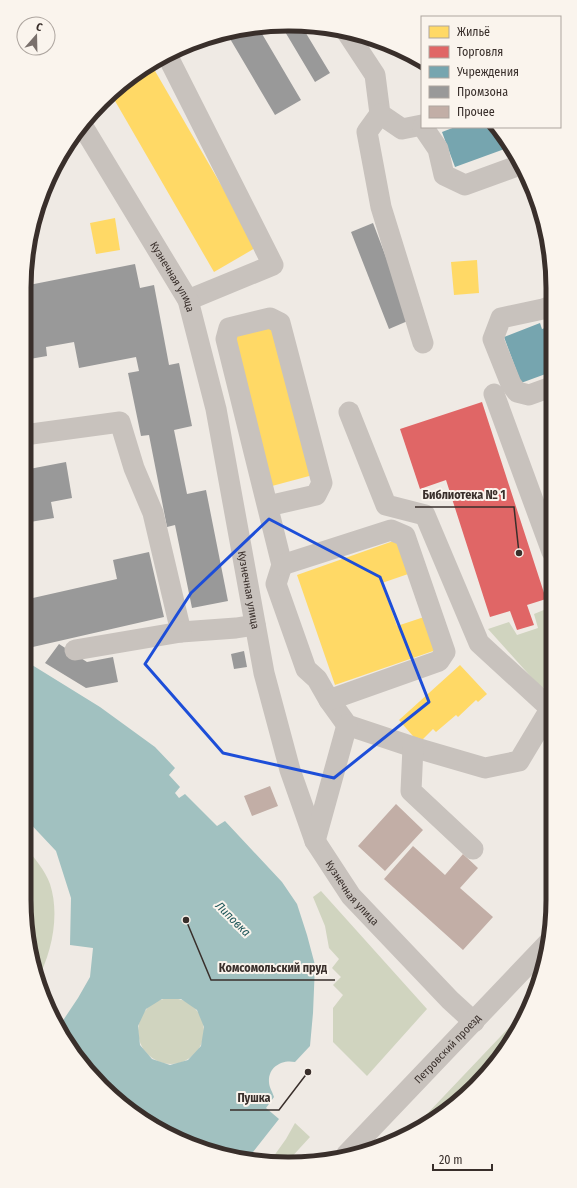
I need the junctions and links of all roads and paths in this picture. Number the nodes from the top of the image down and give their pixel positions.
1 (351, 39) edge
2 (170, 60) edge
3 (380, 114) junction
4 (421, 126) edge
5 (423, 128) edge
6 (85, 130) edge
7 (515, 167) edge
8 (188, 300) junction
9 (546, 308) edge
10 (423, 343) dead end
11 (546, 389) edge
12 (494, 394) dead end
13 (349, 412) dead end
14 (31, 434) edge
15 (268, 506) junction
16 (546, 536) edge
17 (282, 565) junction
18 (255, 625) junction
19 (181, 632) junction
20 (75, 650) dead end
21 (329, 700) junction
22 (546, 703) edge
23 (546, 718) edge
24 (347, 725) junction
25 (413, 747) junction
26 (315, 841) junction
27 (473, 850) dead end
28 (541, 951) edge
29 (474, 1022) junction
30 (352, 1149) edge

1 - 3 street
2 - 8 street
3 - 4 street
3 - 10 street
5 - 7 street
6 - 8 street, Кузнечная улица
8 - 18 street, Кузнечная улица
9 - 11 street
12 - 16 street
13 - 22 street
14 - 19 street
15 - 15 street
15 - 17 street
17 - 21 street
17 - 21 street
18 - 19 street
18 - 26 street, Кузнечная улица
19 - 20 street
21 - 24 street
23 - 25 street
24 - 25 street
24 - 26 street
25 - 27 street
26 - 29 street, Кузнечная улица
28 - 29 street, Петровский проезд
29 - 30 street, Петровский проезд

